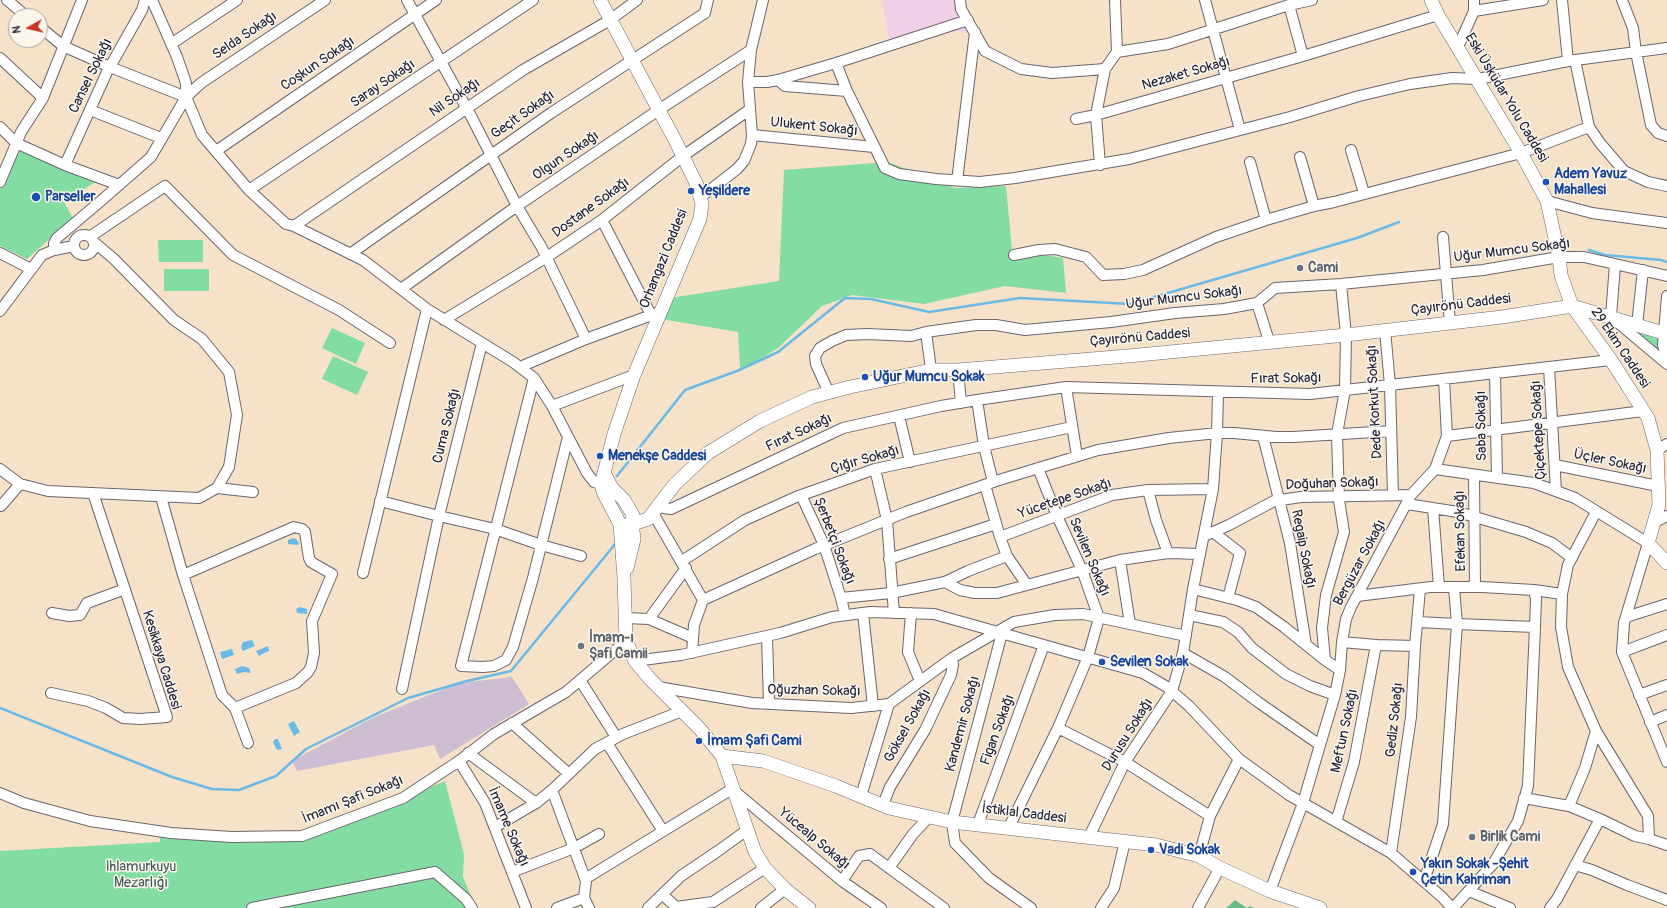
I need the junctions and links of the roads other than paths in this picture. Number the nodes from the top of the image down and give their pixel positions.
1 (7, 0) edge
2 (82, 0) edge
3 (145, 0) edge
4 (152, 0) edge
5 (236, 0) edge
6 (325, 0) edge
7 (407, 0) edge
8 (436, 0) edge
9 (533, 0) edge
10 (600, 0) edge
11 (637, 0) edge
12 (708, 0) edge
13 (763, 0) edge
14 (960, 0) edge
15 (1115, 0) edge
16 (1205, 0) edge
17 (1312, 0) edge
18 (1431, 0) edge
19 (1474, 0) edge
20 (1543, 0) edge
21 (1622, 0) edge
22 (1565, 1) edge
23 (1289, 5) junction
24 (16, 8) edge
25 (1474, 11) junction
26 (415, 14) junction
27 (1438, 15) junction
28 (610, 20) junction
29 (968, 20) junction
30 (1213, 29) junction
31 (975, 32) junction
32 (48, 34) edge
33 (171, 44) junction
34 (63, 46) junction
35 (1458, 47) junction
36 (1667, 48) edge
37 (751, 50) junction
38 (1117, 52) junction
39 (1636, 52) junction
40 (1303, 56) junction
41 (0, 58) edge
42 (632, 59) junction
43 (1571, 60) junction
44 (441, 62) junction
45 (836, 63) junction
46 (110, 67) junction
47 (1105, 69) junction
48 (1226, 77) junction
49 (1478, 79) junction
50 (778, 80) junction
51 (748, 82) junction
52 (847, 91) junction
53 (186, 97) junction
54 (44, 98) junction
55 (466, 108) junction
56 (660, 109) junction
57 (90, 110) junction
58 (749, 110) junction
59 (1096, 114) junction
60 (1076, 119) dead end
61 (0, 127) edge
62 (1589, 127) junction
63 (1240, 130) junction
64 (752, 135) junction
65 (1667, 136) edge
66 (161, 138) junction
67 (16, 143) junction
68 (874, 147) junction
69 (1351, 150) dead end
70 (216, 151) junction
71 (1521, 153) junction
72 (491, 155) junction
73 (682, 156) junction
74 (1300, 157) dead end
75 (1250, 162) dead end
76 (65, 165) junction
77 (1100, 165) junction
78 (1667, 176) edge
79 (957, 181) junction
80 (0, 182) edge
81 (119, 184) junction
82 (1665, 186) edge
83 (249, 190) junction
84 (1364, 193) junction
85 (701, 197) junction
86 (1547, 201) junction
87 (517, 206) junction
88 (1314, 206) junction
89 (602, 220) junction
90 (1266, 220) junction
91 (1667, 223) edge
92 (294, 226) junction
93 (1443, 237) dead end
94 (93, 240) junction
95 (74, 246) junction
96 (54, 250) junction
97 (0, 253) edge
98 (350, 254) junction
99 (1014, 256) dead end
100 (1559, 256) junction
101 (547, 257) junction
102 (1615, 264) junction
103 (31, 269) junction
104 (1643, 270) junction
105 (1446, 273) junction
106 (1667, 276) edge
107 (1341, 284) junction
108 (401, 289) junction
109 (1667, 296) edge
110 (1257, 303) junction
111 (1572, 306) junction
112 (427, 309) junction
113 (0, 312) edge
114 (656, 313) junction
115 (1610, 317) junction
116 (444, 320) junction
117 (1450, 323) junction
118 (1637, 324) junction
119 (1384, 330) junction
120 (926, 332) junction
121 (1666, 333) edge
122 (1346, 335) junction
123 (586, 339) junction
124 (1269, 341) junction
125 (390, 343) dead end
126 (482, 343) junction
127 (1611, 360) junction
128 (1667, 360) edge
129 (1667, 364) edge
130 (520, 367) junction
131 (1550, 367) junction
132 (931, 370) junction
133 (958, 370) junction
134 (1495, 373) junction
135 (634, 375) junction
136 (534, 378) junction
137 (1444, 379) junction
138 (1390, 385) junction
139 (1066, 387) junction
140 (1345, 390) junction
141 (829, 393) junction
142 (1218, 393) junction
143 (977, 400) junction
144 (961, 403) junction
145 (552, 406) junction
146 (1643, 411) junction
147 (899, 416) junction
148 (1554, 422) junction
149 (1072, 427) junction
150 (1496, 429) junction
151 (1390, 431) junction
152 (1217, 433) junction
153 (1337, 434) junction
154 (568, 436) junction
155 (1263, 436) junction
156 (1447, 436) junction
157 (984, 446) junction
158 (1662, 447) edge
159 (1077, 456) junction
160 (910, 462) junction
161 (1555, 465) junction
162 (1038, 468) junction
163 (0, 469) edge
164 (876, 469) junction
165 (1435, 469) junction
166 (1474, 475) junction
167 (1497, 478) junction
168 (605, 481) junction
169 (20, 484) junction
170 (989, 484) junction
171 (1658, 486) junction
172 (216, 488) junction
173 (1213, 489) junction
174 (1148, 490) junction
175 (1556, 491) junction
176 (253, 492) dead end
177 (93, 493) junction
178 (801, 495) junction
179 (1340, 496) junction
180 (1394, 496) junction
181 (161, 497) junction
182 (621, 498) junction
183 (1279, 500) junction
184 (1409, 500) junction
185 (380, 501) junction
186 (1, 506) edge
187 (1434, 508) junction
188 (612, 510) junction
189 (655, 510) junction
190 (1596, 512) junction
191 (440, 516) junction
192 (1057, 516) junction
193 (1667, 516) edge
194 (1474, 517) junction
195 (628, 520) junction
196 (887, 520) junction
197 (1655, 522) junction
198 (996, 524) junction
199 (495, 529) junction
200 (1208, 534) junction
201 (1000, 537) junction
202 (1648, 543) junction
203 (541, 545) junction
204 (824, 545) junction
205 (1168, 553) junction
206 (1200, 554) junction
207 (581, 556) dead end
208 (1007, 556) junction
209 (1572, 558) junction
210 (889, 559) junction
211 (1120, 560) junction
212 (1667, 563) edge
213 (684, 565) junction
214 (1082, 570) junction
215 (363, 573) dead end
216 (183, 575) junction
217 (945, 582) junction
218 (1027, 586) junction
219 (1439, 587) junction
220 (1454, 587) junction
221 (1476, 587) junction
222 (125, 589) junction
223 (1193, 589) junction
224 (1420, 589) junction
225 (1534, 590) junction
226 (892, 593) junction
227 (1562, 594) junction
228 (1357, 596) junction
229 (841, 598) junction
230 (1228, 598) junction
231 (703, 600) junction
232 (1667, 604) edge
233 (894, 612) junction
234 (52, 613) dead end
235 (863, 613) junction
236 (911, 613) junction
237 (845, 615) junction
238 (1189, 615) junction
239 (1626, 617) junction
240 (626, 618) junction
241 (1099, 618) junction
242 (649, 620) junction
243 (1418, 622) junction
244 (1130, 624) junction
245 (1457, 624) junction
246 (1535, 627) junction
247 (1000, 632) junction
248 (1667, 635) edge
249 (767, 636) junction
250 (1186, 636) junction
251 (693, 638) junction
252 (626, 641) junction
253 (1342, 642) junction
254 (1044, 645) junction
255 (1306, 645) junction
256 (1376, 645) junction
257 (1415, 646) junction
258 (1622, 652) junction
259 (692, 653) junction
260 (1183, 653) junction
261 (1088, 657) junction
262 (952, 658) junction
263 (1325, 660) junction
264 (634, 662) junction
265 (1340, 670) junction
266 (580, 680) junction
267 (920, 680) junction
268 (1667, 685) edge
269 (658, 687) junction
270 (402, 689) dead end
271 (1172, 691) junction
272 (51, 693) dead end
273 (1335, 695) junction
274 (1639, 695) junction
275 (769, 704) junction
276 (889, 704) junction
277 (873, 706) junction
278 (235, 708) junction
279 (682, 711) junction
280 (1667, 715) edge
281 (1650, 722) junction
282 (512, 723) junction
283 (1058, 728) junction
284 (1596, 731) junction
285 (616, 737) junction
286 (248, 743) dead end
287 (607, 743) junction
288 (1320, 745) junction
289 (468, 753) junction
290 (722, 756) junction
291 (1239, 759) junction
292 (459, 761) junction
293 (1125, 762) junction
294 (1667, 762) edge
295 (569, 774) junction
296 (732, 789) junction
297 (552, 790) junction
298 (0, 793) edge
299 (861, 796) junction
300 (1524, 798) junction
301 (536, 803) junction
302 (1303, 803) junction
303 (883, 805) junction
304 (1569, 806) junction
305 (1210, 816) junction
306 (929, 817) junction
307 (1600, 819) junction
308 (952, 822) junction
309 (1336, 822) junction
310 (978, 824) junction
311 (495, 827) junction
312 (1008, 829) junction
313 (747, 830) junction
314 (663, 831) junction
315 (599, 834) dead end
316 (1089, 837) junction
317 (1649, 839) junction
318 (1125, 841) junction
319 (1667, 845) edge
320 (574, 848) junction
321 (1391, 853) junction
322 (1199, 856) junction
323 (1575, 865) junction
324 (1218, 867) junction
325 (765, 868) junction
326 (889, 868) junction
327 (512, 872) junction
328 (585, 879) junction
329 (842, 881) junction
330 (1424, 881) junction
331 (785, 889) junction
332 (1270, 891) junction
333 (1469, 891) junction
334 (663, 895) junction
335 (584, 898) junction
336 (1667, 900) edge
337 (252, 908) edge
338 (472, 908) edge
339 (526, 908) edge
340 (557, 908) edge
341 (589, 908) edge
342 (648, 908) edge
343 (761, 908) edge
344 (809, 908) edge
345 (881, 908) edge
346 (944, 908) edge
347 (1031, 908) edge
348 (1101, 908) edge
349 (1198, 908) edge
350 (1320, 908) edge
351 (1452, 908) edge
352 (1510, 908) edge
353 (1550, 908) edge

1 - 24 street
2 - 34 street
3 - 46 street, Cansel Sokağı
4 - 33 street
5 - 33 street
6 - 53 street, Selda Sokağı
7 - 26 street
8 - 26 street, Coşkun Sokağı
9 - 44 street, Saray Sokağı
10 - 28 street, Orhangazi Caddesi
11 - 28 street, Nil Sokağı
12 - 42 street, Geçit Sokağı
13 - 37 street
14 - 29 street
15 - 38 street
16 - 30 street
17 - 23 street
18 - 27 street, Eski Üsküdar Yolu Caddesi
19 - 25 street
20 - 25 street
21 - 39 street
22 - 43 street
23 - 30 street
23 - 40 street
25 - 35 street
26 - 44 street
26 - 70 street, Coşkun Sokağı
27 - 35 street, Eski Üsküdar Yolu Caddesi
27 - 40 street, Nezaket Sokağı
28 - 42 street, Orhangazi Caddesi
28 - 55 street, Nil Sokağı
29 - 31 street
29 - 45 street
30 - 38 street
30 - 48 street
31 - 47 street
31 - 79 street
32 - 34 street
33 - 53 street
34 - 46 street
34 - 54 street
35 - 49 street, Eski Üsküdar Yolu Caddesi
36 - 39 street
37 - 51 street
37 - 56 street, Olgun Sokağı
38 - 47 street
39 - 43 street
39 - 65 street
40 - 48 street, Nezaket Sokağı
41 - 54 street
42 - 56 street, Orhangazi Caddesi
42 - 72 street, Geçit Sokağı
43 - 49 street
43 - 62 street
44 - 55 street
44 - 83 street, Saray Sokağı
45 - 50 street
45 - 52 street
46 - 53 street
46 - 57 street, Cansel Sokağı
47 - 59 street
48 - 59 street, Nezaket Sokağı
48 - 63 street
49 - 63 street
49 - 71 street, Eski Üsküdar Yolu Caddesi
50 - 51 street
50 - 52 street
51 - 58 street
52 - 68 street
53 - 66 street, Selda Sokağı
53 - 70 street
54 - 67 street
55 - 72 street
55 - 92 street, Nil Sokağı
56 - 73 street, Orhangazi Caddesi
56 - 87 street, Olgun Sokağı
57 - 66 street
57 - 76 street, Cansel Sokağı
58 - 64 street
58 - 73 street, Dostane Sokağı
59 - 60 street, Nezaket Sokağı
59 - 77 street
61 - 67 street
62 - 71 street
62 - 82 street
63 - 77 street
64 - 68 street, Ulukent Sokağı
64 - 85 street
66 - 81 street, Selda Sokağı
67 - 76 street
67 - 80 street
68 - 79 street
69 - 84 street
70 - 83 street
71 - 84 street
71 - 86 street, Eski Üsküdar Yolu Caddesi
72 - 87 street
72 - 98 street, Geçit Sokağı
73 - 85 street, Orhangazi Caddesi
73 - 89 street, Dostane Sokağı
74 - 88 street
75 - 90 street
76 - 81 street
77 - 79 street
78 - 82 street
81 - 96 street, Selda Sokağı
83 - 92 street
84 - 88 street
85 - 114 street, Orhangazi Caddesi
86 - 91 street
86 - 100 street, Eski Üsküdar Yolu Caddesi
87 - 101 street
87 - 108 street, Olgun Sokağı
88 - 90 street
89 - 101 street, Dostane Sokağı
89 - 114 street
90 - 99 street
92 - 98 street
93 - 105 street
94 - 95 street
94 - 95 street
94 - 125 street
94 - 172 street
95 - 96 street
96 - 103 street
97 - 103 street
98 - 108 street
100 - 102 street, Uğur Mumcu Sokağı
100 - 105 street, Uğur Mumcu Sokağı
100 - 111 street, Eski Üsküdar Yolu Caddesi
101 - 116 street, Dostane Sokağı
101 - 123 street
102 - 104 street, Uğur Mumcu Sokağı
102 - 115 street
103 - 113 street
104 - 106 street, Uğur Mumcu Sokağı
104 - 118 street
105 - 107 street, Uğur Mumcu Sokağı
105 - 117 street
107 - 110 street, Uğur Mumcu Sokağı
107 - 122 street
108 - 112 street
109 - 121 street
110 - 120 street, Uğur Mumcu Sokağı
110 - 124 street
111 - 115 street, Çayırönü Caddesi
111 - 117 street, Çayırönü Caddesi
111 - 127 street, 29 Ekim Caddesi
112 - 116 street
112 - 185 street
114 - 123 street
114 - 135 street, Orhangazi Caddesi
115 - 118 street, Çayırönü Caddesi
115 - 129 street
116 - 126 street
117 - 119 street, Çayırönü Caddesi
118 - 121 street, Çayırönü Caddesi
119 - 122 street, Çayırönü Caddesi
119 - 138 street, Dede Korkut Sokağı
120 - 132 street
120 - 141 street, Uğur Mumcu Sokağı
121 - 128 street
122 - 124 street, Çayırönü Caddesi
122 - 140 street
123 - 130 street
124 - 133 street, Çayırönü Caddesi
126 - 130 street
126 - 191 street, Cuma Sokağı
127 - 131 street, Fırat Sokağı
127 - 146 street, 29 Ekim Caddesi
130 - 136 street
131 - 134 street, Fırat Sokağı
131 - 148 street, Çiçektepe Sokağı
132 - 133 street, Çayırönü Caddesi
132 - 141 street, Çayırönü Caddesi
133 - 144 street
134 - 137 street, Fırat Sokağı
134 - 150 street, Saba Sokağı
135 - 145 street
135 - 168 street, Orhangazi Caddesi
136 - 145 street
136 - 199 street
137 - 138 street, Fırat Sokağı
137 - 156 street
138 - 140 street, Fırat Sokağı
138 - 151 street, Dede Korkut Sokağı
139 - 142 street, Fırat Sokağı
139 - 143 street, Fırat Sokağı
139 - 149 street
140 - 142 street, Fırat Sokağı
140 - 153 street
141 - 189 street, Çayırönü Caddesi
142 - 152 street, Durusu Sokağı
143 - 144 street, Fırat Sokağı
143 - 157 street
144 - 147 street, Fırat Sokağı
145 - 154 street
146 - 148 street
146 - 158 street, 29 Ekim Caddesi
147 - 160 street
147 - 189 street, Fırat Sokağı
148 - 150 street
148 - 161 street, Çiçektepe Sokağı
149 - 157 street, Çığır Sokağı
149 - 159 street
150 - 156 street
150 - 167 street, Saba Sokağı
151 - 153 street
151 - 180 street, Dede Korkut Sokağı
152 - 155 street
152 - 159 street
152 - 173 street, Durusu Sokağı
153 - 155 street
153 - 179 street
154 - 168 street
154 - 203 street
155 - 183 street, Regaip Sokağı
156 - 165 street
157 - 160 street, Çığır Sokağı
157 - 170 street
158 - 171 street, 29 Ekim Caddesi
159 - 162 street
160 - 164 street, Çığır Sokağı
161 - 171 street, Üçler Sokağı
161 - 175 street, Çiçektepe Sokağı
162 - 170 street
162 - 192 street, Sevilen Sokağı
163 - 169 street
164 - 178 street, Çığır Sokağı
164 - 196 street
165 - 166 street
165 - 184 street
166 - 167 street
166 - 194 street, Efekan Sokağı
167 - 175 street
168 - 182 street
168 - 188 street
169 - 177 street
169 - 186 street
170 - 196 street
170 - 198 street
171 - 197 street, 29 Ekim Caddesi
172 - 176 street
172 - 181 street
173 - 174 street, Yücetepe Sokağı
173 - 200 street, Durusu Sokağı
174 - 192 street, Yücetepe Sokağı
174 - 205 street
175 - 190 street
177 - 181 street
177 - 222 street, Kesikkaya Caddesi
178 - 204 street, Şerbetçi Sokağı
178 - 213 street, Çığır Sokağı
179 - 180 street, Doğuhan Sokağı
179 - 183 street, Doğuhan Sokağı
179 - 263 street
180 - 184 street, Doğuhan Sokağı
181 - 216 street
182 - 188 street
182 - 195 street
183 - 200 street, Doğuhan Sokağı
183 - 255 street, Regaip Sokağı
184 - 187 street, Doğuhan Sokağı
184 - 228 street, Bergüzar Sokağı
185 - 191 street
185 - 215 street
187 - 194 street, Doğuhan Sokağı
187 - 219 street
188 - 195 street
189 - 195 street
189 - 213 street
190 - 202 street
190 - 209 street
191 - 199 street
191 - 270 street, Cuma Sokağı
192 - 201 street, Yücetepe Sokağı
192 - 214 street, Sevilen Sokağı
193 - 197 street
194 - 209 street, Doğuhan Sokağı
194 - 221 street, Efekan Sokağı
195 - 240 street
196 - 204 street
196 - 210 street
197 - 202 street, 29 Ekim Caddesi
198 - 201 street
198 - 210 street
199 - 203 street
199 - 203 street
200 - 206 street, Durusu Sokağı
200 - 230 street
201 - 208 street
202 - 212 street
202 - 239 street
203 - 207 street
204 - 229 street, Şerbetçi Sokağı
204 - 231 street
205 - 206 street
205 - 211 street
206 - 223 street, Durusu Sokağı
208 - 217 street
208 - 218 street
209 - 227 street
210 - 226 street
211 - 214 street
211 - 244 street
213 - 231 street
213 - 242 street, Çığır Sokağı
214 - 218 street
214 - 241 street, Sevilen Sokağı
216 - 278 street
216 - 278 street
217 - 218 street
217 - 226 street
219 - 220 street
219 - 224 street
220 - 221 street
220 - 245 street
221 - 225 street
222 - 234 street
222 - 272 street, Kesikkaya Caddesi
223 - 230 street
223 - 238 street, Durusu Sokağı
224 - 228 street
224 - 243 street, Gediz Sokağı
225 - 227 street
225 - 246 street
226 - 229 street
226 - 233 street
227 - 284 street
228 - 253 street, Bergüzar Sokağı
229 - 237 street, Şerbetçi Sokağı
230 - 255 street
231 - 251 street
232 - 239 street
233 - 235 street
233 - 236 street
235 - 237 street
235 - 277 street
236 - 247 street
236 - 267 street
237 - 249 street
238 - 250 street, Durusu Sokağı
238 - 273 street
239 - 258 street
240 - 242 street
240 - 252 street
241 - 244 street
241 - 247 street
241 - 261 street, Sevilen Sokağı
242 - 251 street
243 - 245 street
243 - 257 street, Gediz Sokağı
244 - 250 street
245 - 246 street
245 - 330 street
246 - 300 street
247 - 254 street
247 - 262 street
247 - 308 street, Kandemir Sokağı
248 - 258 street
249 - 259 street
249 - 275 street
250 - 260 street, Durusu Sokağı
251 - 259 street
252 - 264 street
252 - 266 street, İmamı Şafi Sokağı
253 - 256 street
253 - 265 street, Bergüzar Sokağı
254 - 261 street
254 - 310 street, Figan Sokağı
255 - 263 street
256 - 257 street
256 - 309 street, Meftun Sokağı
257 - 321 street, Gediz Sokağı
258 - 274 street
259 - 264 street
260 - 271 street, Durusu Sokağı
260 - 288 street
261 - 271 street
261 - 283 street, Sevilen Sokağı
262 - 267 street
262 - 303 street, Göksel Sokağı
263 - 265 street
264 - 269 street
265 - 273 street, Bergüzar Sokağı
266 - 282 street, İmamı Şafi Sokağı
266 - 285 street
267 - 276 street
268 - 274 street
269 - 275 street, Oğuzhan Sokağı
269 - 279 street
271 - 291 street
271 - 293 street, Durusu Sokağı
273 - 288 street
274 - 281 street
275 - 277 street, Oğuzhan Sokağı
276 - 277 street, Oğuzhan Sokağı
276 - 299 street
278 - 286 street
279 - 285 street
279 - 290 street
280 - 281 street
281 - 294 street
282 - 289 street, İmamı Şafi Sokağı
282 - 295 street
283 - 293 street
283 - 312 street, Sevilen Sokağı
284 - 304 street
284 - 317 street
285 - 287 street
287 - 295 street
287 - 314 street
288 - 302 street
289 - 292 street, İmamı Şafi Sokağı
289 - 301 street
290 - 296 street
290 - 299 street, İstiklal Caddesi
291 - 302 street
291 - 305 street
292 - 298 street, İmamı Şafi Sokağı
292 - 311 street, İmame Sokağı
293 - 305 street
293 - 316 street, Durusu Sokağı
295 - 297 street
296 - 313 street
296 - 314 street
296 - 329 street, Yücealp Sokağı
297 - 301 street
297 - 320 street
299 - 303 street, İstiklal Caddesi
300 - 304 street
300 - 333 street
301 - 311 street
302 - 309 street
302 - 332 street
303 - 306 street, İstiklal Caddesi
304 - 307 street
305 - 322 street
306 - 308 street, İstiklal Caddesi
306 - 326 street
307 - 317 street
307 - 323 street
308 - 310 street, İstiklal Caddesi
308 - 347 street
309 - 321 street
310 - 312 street, İstiklal Caddesi
311 - 327 street, İmame Sokağı
312 - 316 street, İstiklal Caddesi
313 - 325 street
313 - 334 street
314 - 328 street
315 - 320 street
316 - 318 street, İstiklal Caddesi
317 - 319 street
318 - 322 street, İstiklal Caddesi
318 - 348 street
320 - 327 street
320 - 328 street
321 - 330 street
322 - 324 street, İstiklal Caddesi
323 - 336 street
323 - 353 street
324 - 332 street, İstiklal Caddesi
324 - 349 street
325 - 331 street
325 - 334 street
326 - 329 street
326 - 346 street
327 - 339 street, İmame Sokağı
328 - 335 street
329 - 345 street, Yücealp Sokağı
330 - 351 street
331 - 343 street
331 - 344 street
332 - 350 street, İstiklal Caddesi
333 - 351 street
333 - 352 street
334 - 342 street
335 - 340 street
335 - 341 street
337 - 338 street

